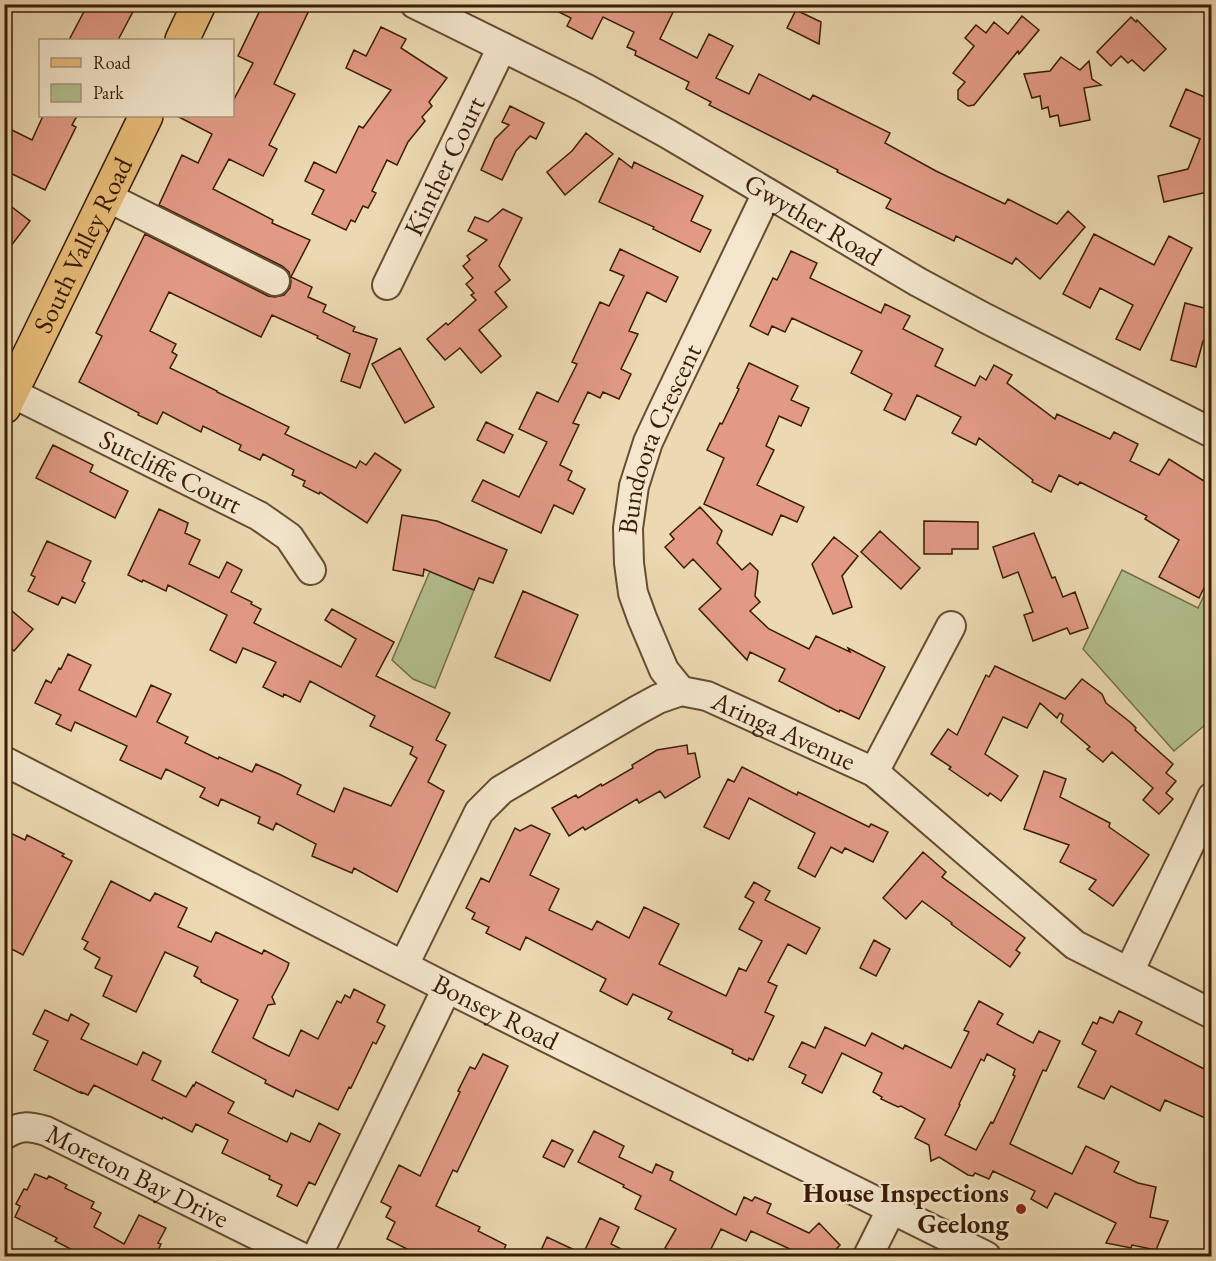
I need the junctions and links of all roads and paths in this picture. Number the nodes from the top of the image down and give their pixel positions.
1 (199, 4) edge
2 (415, 4) edge
3 (182, 39) edge
4 (502, 47) junction
5 (146, 117) edge
6 (767, 193) junction
7 (106, 197) junction
8 (275, 281) dead end
9 (387, 285) dead end
10 (8, 400) edge
11 (1212, 433) edge
12 (311, 570) dead end
13 (951, 626) dead end
14 (681, 691) junction
15 (6, 762) edge
16 (874, 772) junction
17 (1212, 797) edge
18 (404, 965) junction
19 (1130, 972) junction
20 (447, 988) junction
21 (1212, 1014) edge
22 (4, 1135) edge
23 (891, 1210) junction
24 (299, 1257) edge
25 (317, 1257) edge
26 (868, 1257) edge
27 (986, 1257) edge

1 - 3 main road
2 - 4 street, Gwyther Road
4 - 6 street, Gwyther Road
4 - 9 street, Kinther Court
5 - 7 main road, South Valley Road
6 - 11 street, Gwyther Road
6 - 14 street, Bundoora Crescent
7 - 8 street
7 - 10 main road, South Valley Road
10 - 12 street, Sutcliffe Court
13 - 16 street
14 - 16 street, Aringa Avenue
14 - 18 street, Aringa Avenue
15 - 18 street, Bonsey Road
16 - 19 street, Aringa Avenue
17 - 19 street
18 - 20 street, Bonsey Road
19 - 21 street, Aringa Avenue
20 - 23 street, Bonsey Road
20 - 25 street
22 - 24 street, Moreton Bay Drive
23 - 26 street
23 - 27 street, Bonsey Road

